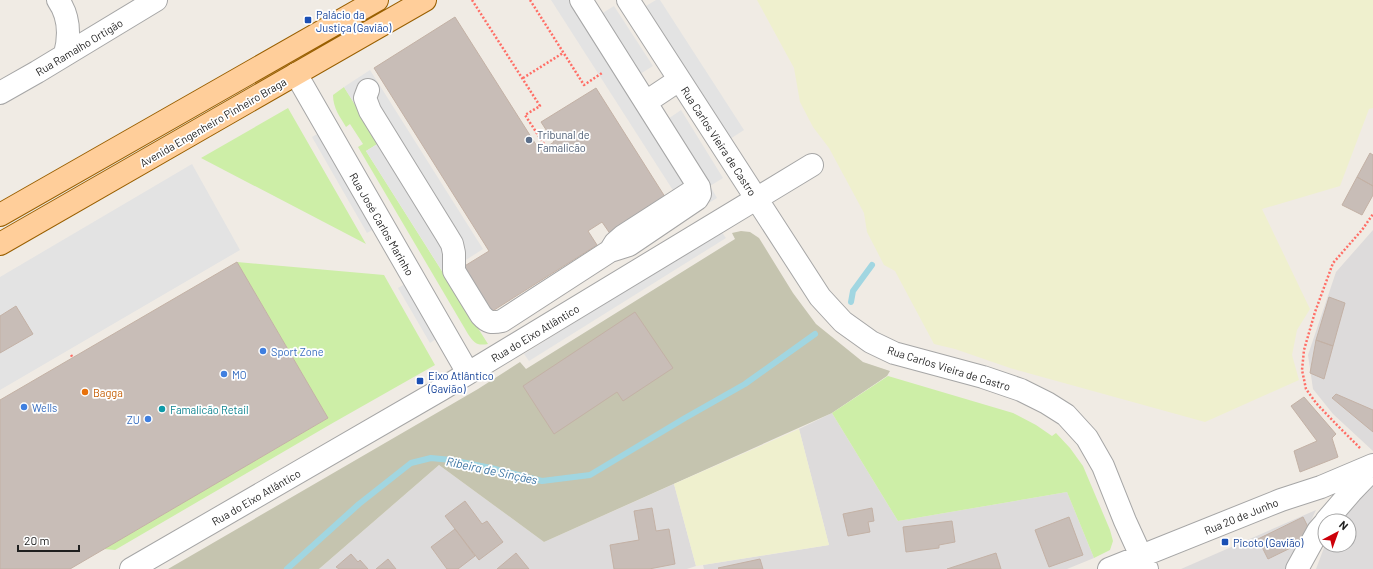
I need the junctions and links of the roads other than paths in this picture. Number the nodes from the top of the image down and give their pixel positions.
1 (58, 0) edge
2 (156, 0) edge
3 (377, 0) edge
4 (425, 0) edge
5 (581, 0) edge
6 (628, 0) edge
7 (65, 54) junction
8 (296, 74) junction
9 (679, 80) junction
10 (368, 90) dead end
11 (0, 93) edge
12 (646, 102) junction
13 (812, 165) dead end
14 (756, 198) junction
15 (0, 215) edge
16 (0, 244) edge
17 (468, 373) junction
18 (1367, 457) edge
19 (1373, 469) edge
20 (1321, 486) junction
21 (1323, 513) edge
22 (1333, 513) edge
23 (1317, 535) edge
24 (1144, 562) edge
25 (131, 569) edge
26 (1109, 569) edge
27 (1297, 569) edge

1 - 7 street
2 - 7 street, Rua Ramalho Ortigão
3 - 15 main road
4 - 8 main road, Avenida Engenheiro Pinheiro Braga
5 - 12 street
6 - 9 street, Rua Carlos Vieira de Castro
7 - 11 street, Rua Ramalho Ortigão
8 - 16 main road, Avenida Engenheiro Pinheiro Braga
8 - 17 street, Rua José Carlos Marinho
9 - 12 street
9 - 14 street, Rua Carlos Vieira de Castro
10 - 12 street
13 - 14 street, Rua do Eixo Atlântico
14 - 17 street, Rua do Eixo Atlântico
14 - 24 street, Rua Carlos Vieira de Castro
17 - 25 street, Rua do Eixo Atlântico
18 - 20 street, Rua 20 de Junho
19 - 22 street
20 - 21 street
20 - 24 street, Rua 20 de Junho
23 - 27 street
24 - 26 street, Rua 20 de Junho

